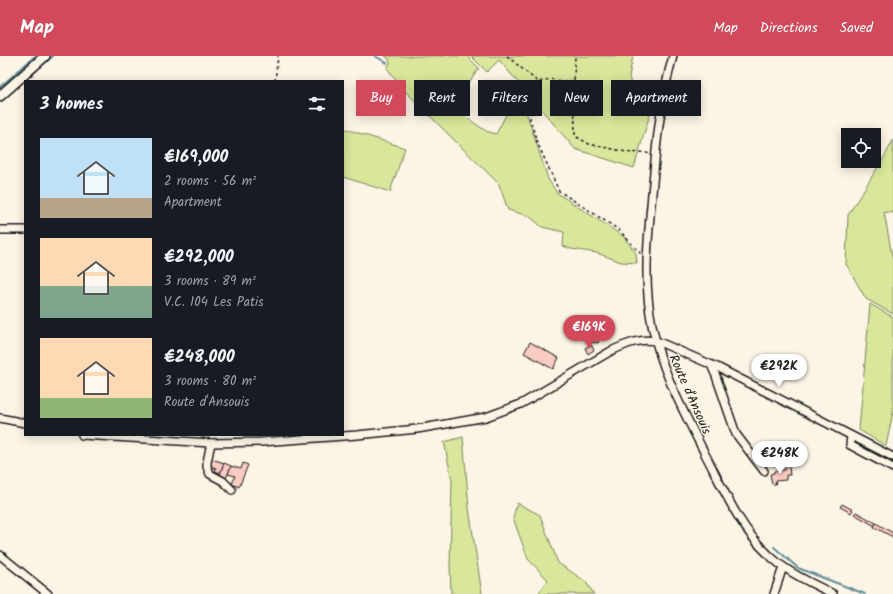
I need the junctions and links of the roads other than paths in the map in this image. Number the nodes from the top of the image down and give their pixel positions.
1 (45, 56) edge
2 (673, 56) edge
3 (0, 96) edge
4 (0, 230) edge
5 (24, 230) edge
6 (656, 341) junction
7 (711, 365) junction
8 (0, 418) edge
9 (24, 422) edge
10 (98, 436) edge
11 (851, 436) junction
12 (211, 443) junction
13 (893, 457) edge
14 (893, 468) edge
15 (764, 471) dead end
16 (232, 490) dead end
17 (0, 555) edge
18 (783, 567) junction
19 (48, 594) edge
20 (774, 594) edge
21 (832, 594) edge

1 - 3 main road
2 - 6 street, Route d'Ansouis
4 - 5 street
6 - 7 street
6 - 12 street
6 - 18 street, Route d'Ansouis
7 - 11 street
7 - 15 street
8 - 9 street
10 - 12 street
11 - 13 street
11 - 14 street
12 - 16 street
17 - 19 street
18 - 20 street
18 - 21 street, Route d'Ansouis

